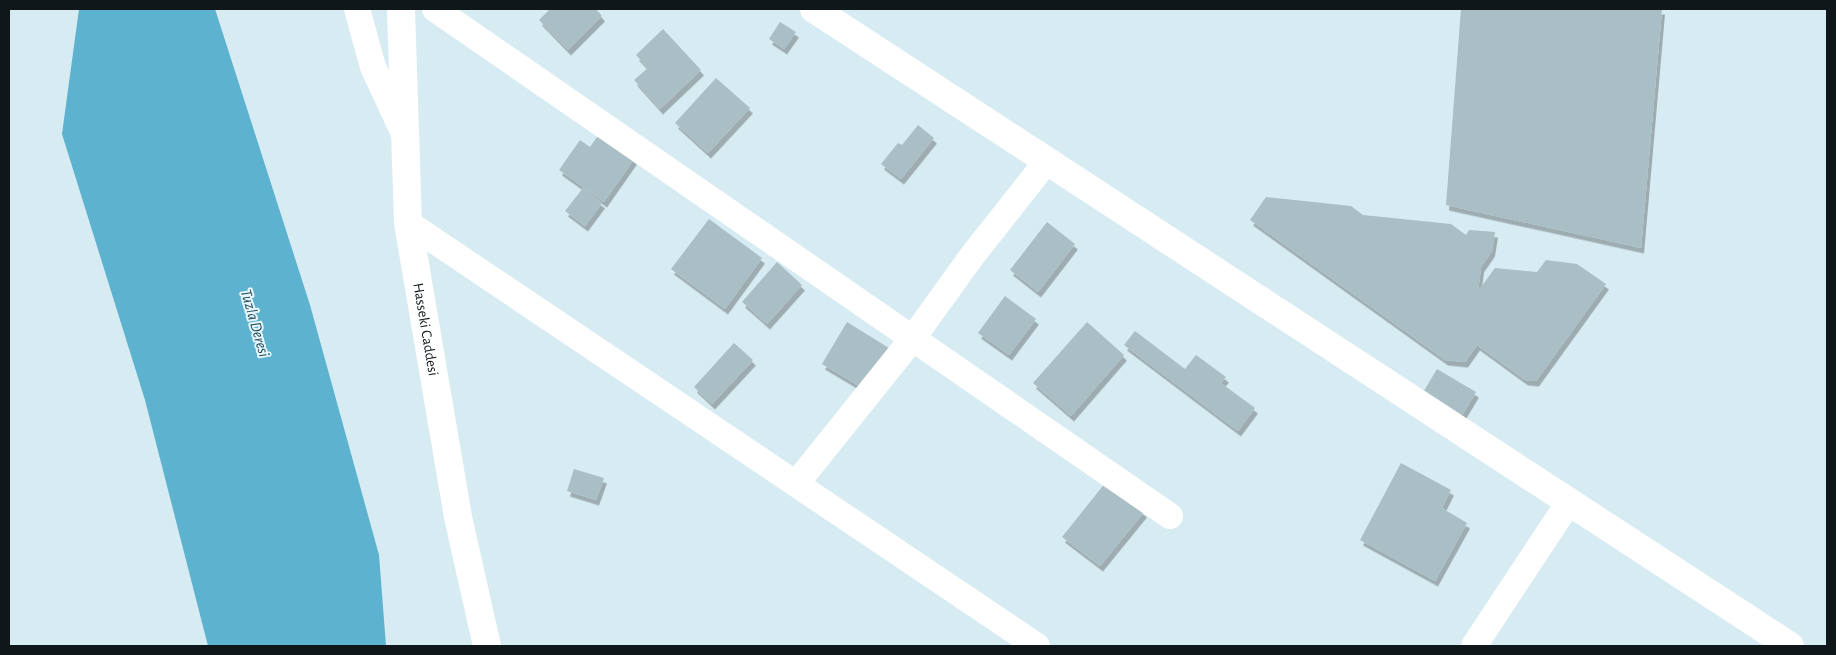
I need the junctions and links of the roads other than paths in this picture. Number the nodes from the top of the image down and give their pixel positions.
1 (357, 9) edge
2 (401, 9) edge
3 (436, 9) edge
4 (814, 9) edge
5 (405, 136) junction
6 (1046, 161) junction
7 (408, 223) junction
8 (913, 338) junction
9 (796, 484) junction
10 (1569, 502) junction
11 (1170, 516) dead end
12 (487, 646) edge
13 (1037, 646) edge
14 (1474, 646) edge
15 (1790, 646) edge

1 - 5 street
2 - 5 street, Hasseki Caddesi
3 - 8 street
4 - 6 street
5 - 7 street, Hasseki Caddesi
6 - 8 street
6 - 10 street
7 - 9 street
7 - 12 street, Hasseki Caddesi
8 - 9 street
8 - 11 street
9 - 13 street
10 - 14 street
10 - 15 street

